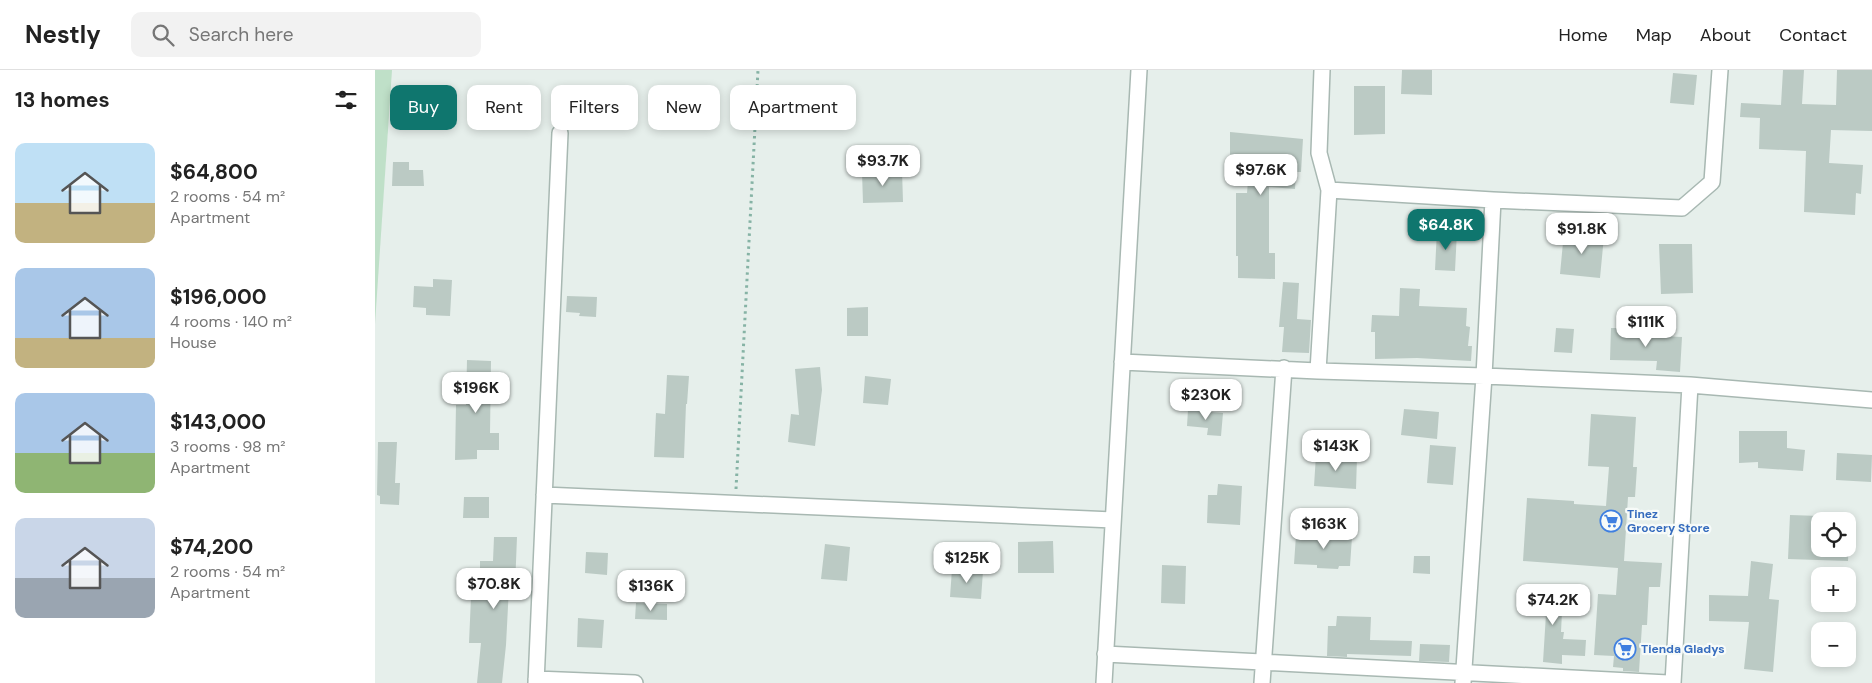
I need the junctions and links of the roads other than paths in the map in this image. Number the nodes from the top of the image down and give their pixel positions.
1 (1139, 70) edge
2 (1322, 70) edge
3 (1720, 70) edge
4 (560, 133) dead end
5 (1329, 190) junction
6 (1493, 200) junction
7 (1122, 362) junction
8 (1284, 368) junction
9 (1318, 371) junction
10 (1484, 376) junction
11 (1690, 385) junction
12 (1872, 400) edge
13 (544, 495) junction
14 (1113, 520) junction
15 (1105, 654) junction
16 (1263, 662) junction
17 (1463, 678) edge
18 (536, 681) edge
19 (635, 683) edge
20 (1104, 683) edge
21 (1262, 683) edge
22 (1668, 683) edge
23 (1673, 683) edge

1 - 7 street
2 - 5 street
3 - 6 street
4 - 13 street
5 - 6 street
5 - 9 street
6 - 10 street
7 - 8 street
7 - 14 street
8 - 9 street
8 - 16 street
9 - 10 street
10 - 11 street
10 - 17 street
11 - 12 street
11 - 23 street
13 - 14 street
13 - 18 street
14 - 15 street
15 - 16 street
15 - 20 street
16 - 17 street
16 - 21 street
17 - 22 street
18 - 19 street

